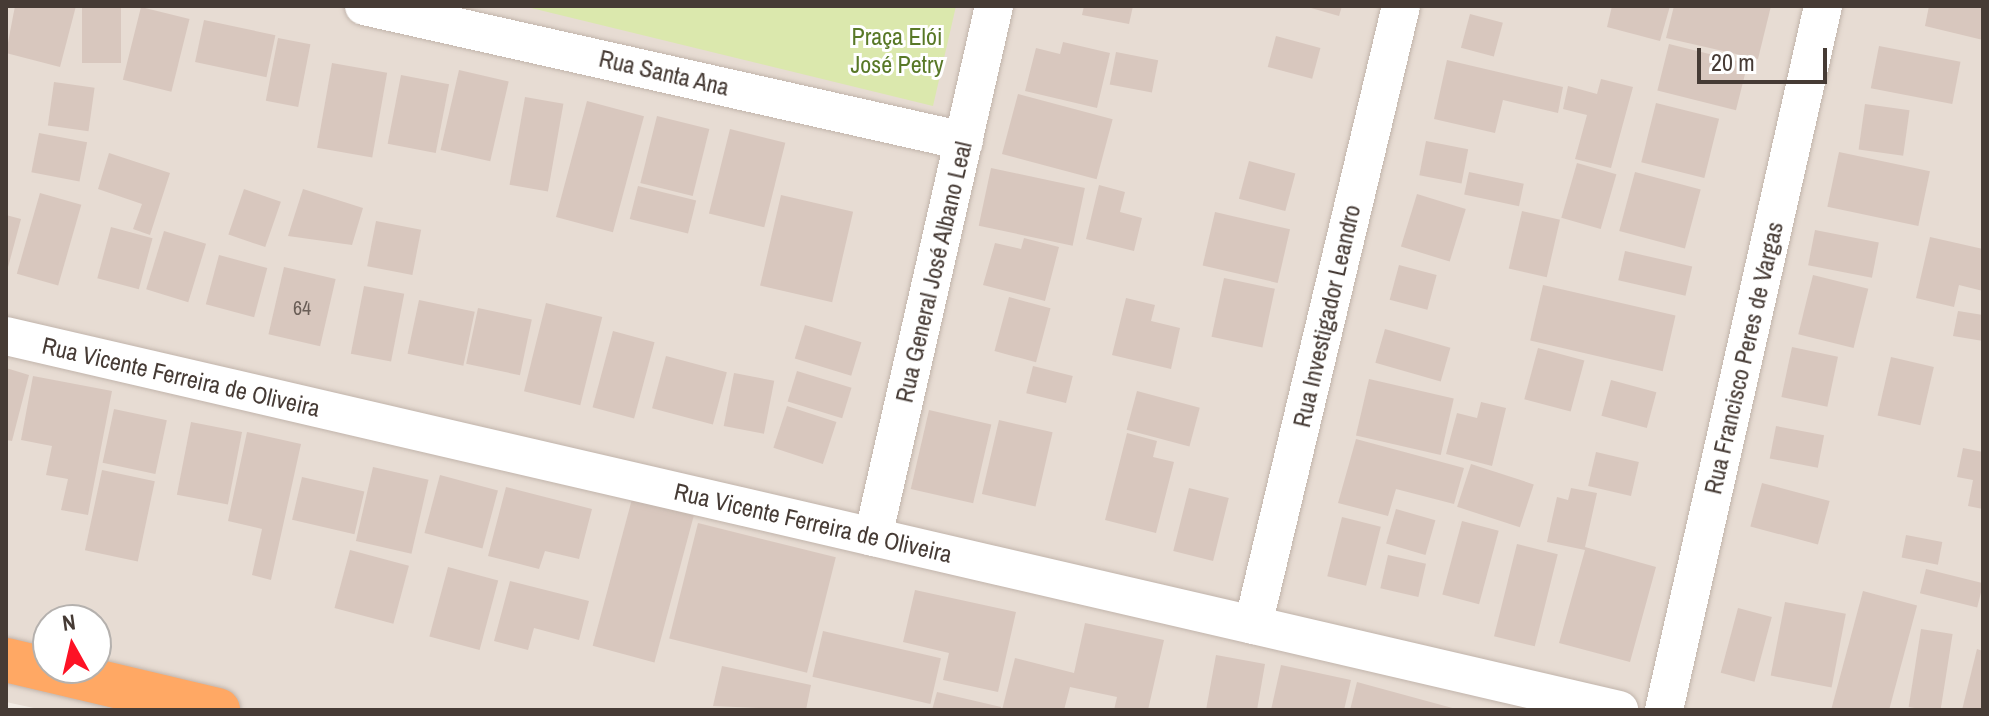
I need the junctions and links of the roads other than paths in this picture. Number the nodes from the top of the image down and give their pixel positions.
1 (364, 6) edge
2 (994, 6) edge
3 (1401, 6) edge
4 (1823, 6) edge
5 (964, 141) junction
6 (6, 336) edge
7 (873, 537) junction
8 (1253, 625) junction
9 (6, 660) edge
10 (218, 710) edge
11 (1619, 710) edge
12 (1664, 710) edge

1 - 5 street, Rua Santa Ana
2 - 5 street, Rua General José Albano Leal
3 - 8 street, Rua Investigador Leandro
4 - 12 street, Rua Francisco Peres de Vargas
5 - 7 street, Rua General José Albano Leal
6 - 7 street, Rua Vicente Ferreira de Oliveira
7 - 8 street, Rua Vicente Ferreira de Oliveira
8 - 11 street, Rua Vicente Ferreira de Oliveira
9 - 10 highway

